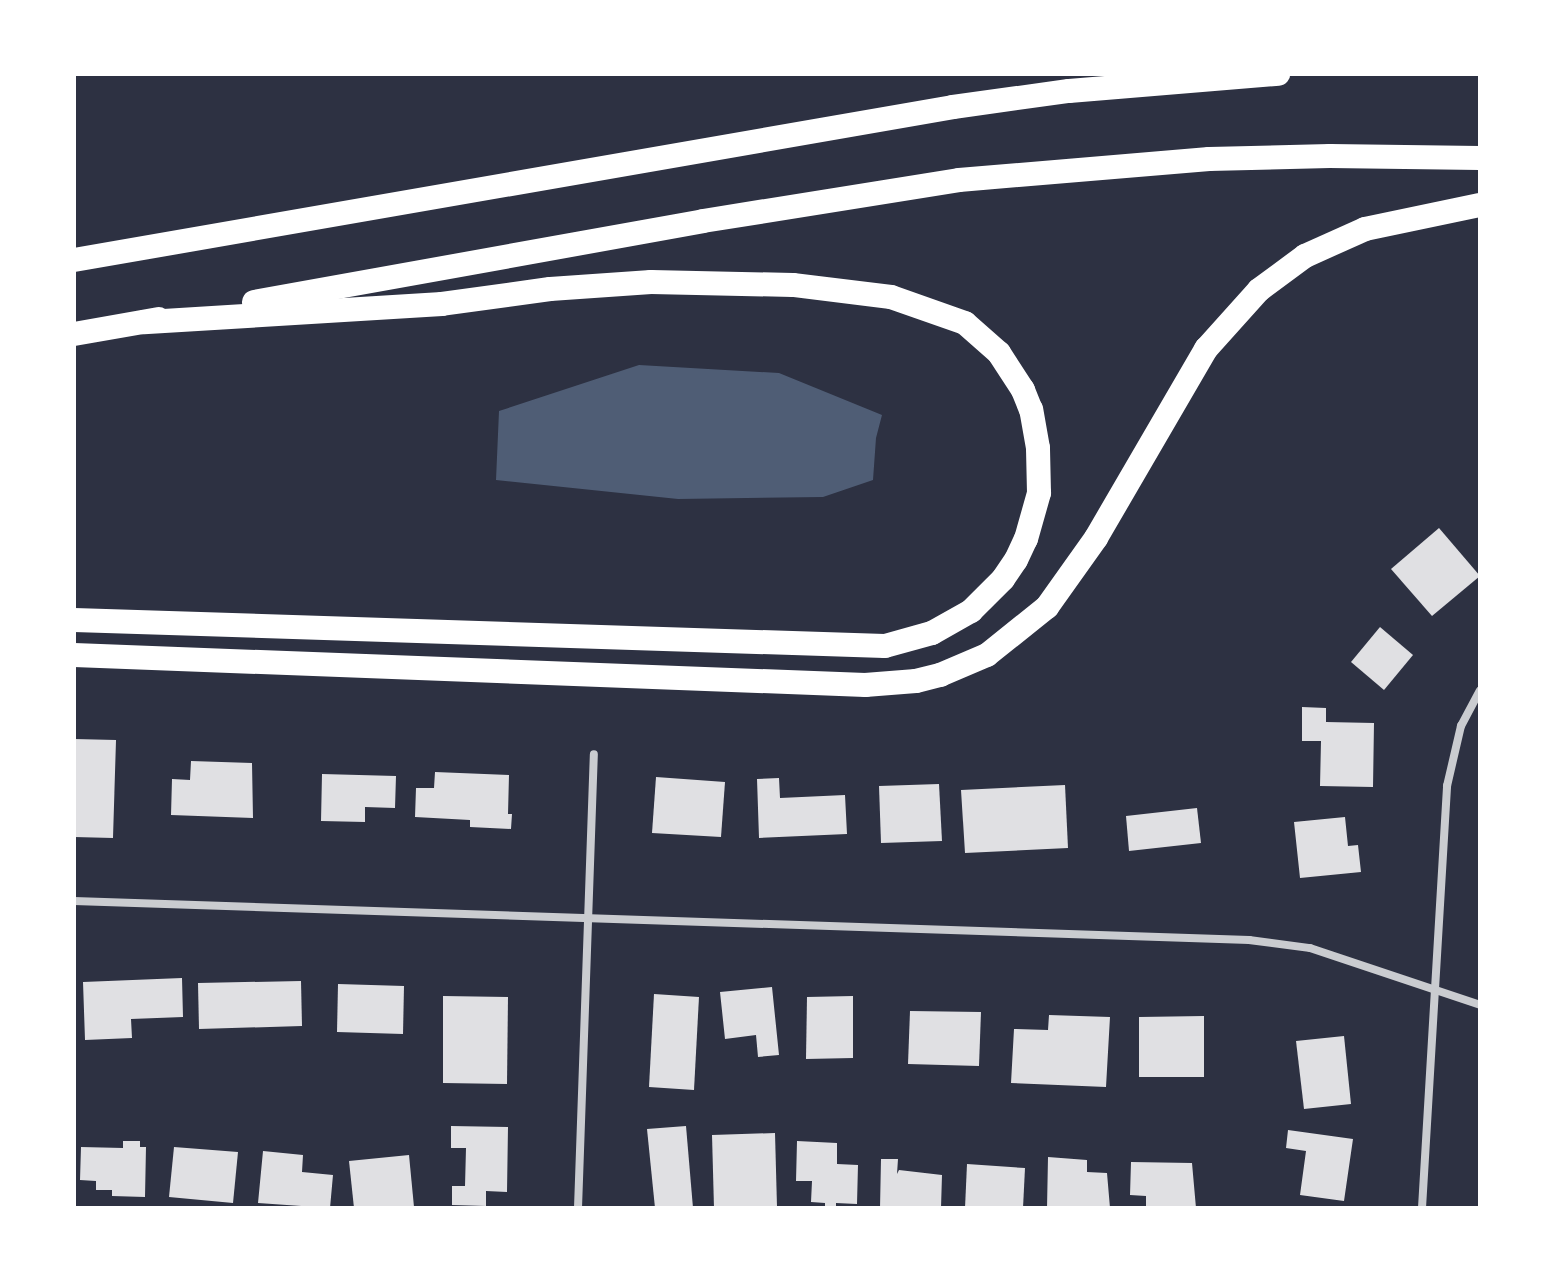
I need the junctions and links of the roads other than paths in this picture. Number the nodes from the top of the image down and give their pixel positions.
1 (1278, 74) edge
2 (1480, 158) edge
3 (1480, 205) edge
4 (175, 242) junction
5 (74, 244) edge
6 (74, 260) edge
7 (144, 322) junction
8 (74, 334) edge
9 (74, 620) edge
10 (74, 655) edge
11 (1480, 691) edge
12 (594, 754) dead end
13 (74, 901) edge
14 (587, 918) junction
15 (1435, 988) junction
16 (1480, 1005) edge
17 (578, 1208) edge
18 (1422, 1208) edge

1 - 4 highway
2 - 7 highway
3 - 10 highway
4 - 5 highway
4 - 6 highway
7 - 8 highway
7 - 9 highway
11 - 15 street
12 - 14 street
13 - 14 street
14 - 15 street
14 - 17 street
15 - 16 street
15 - 18 street

